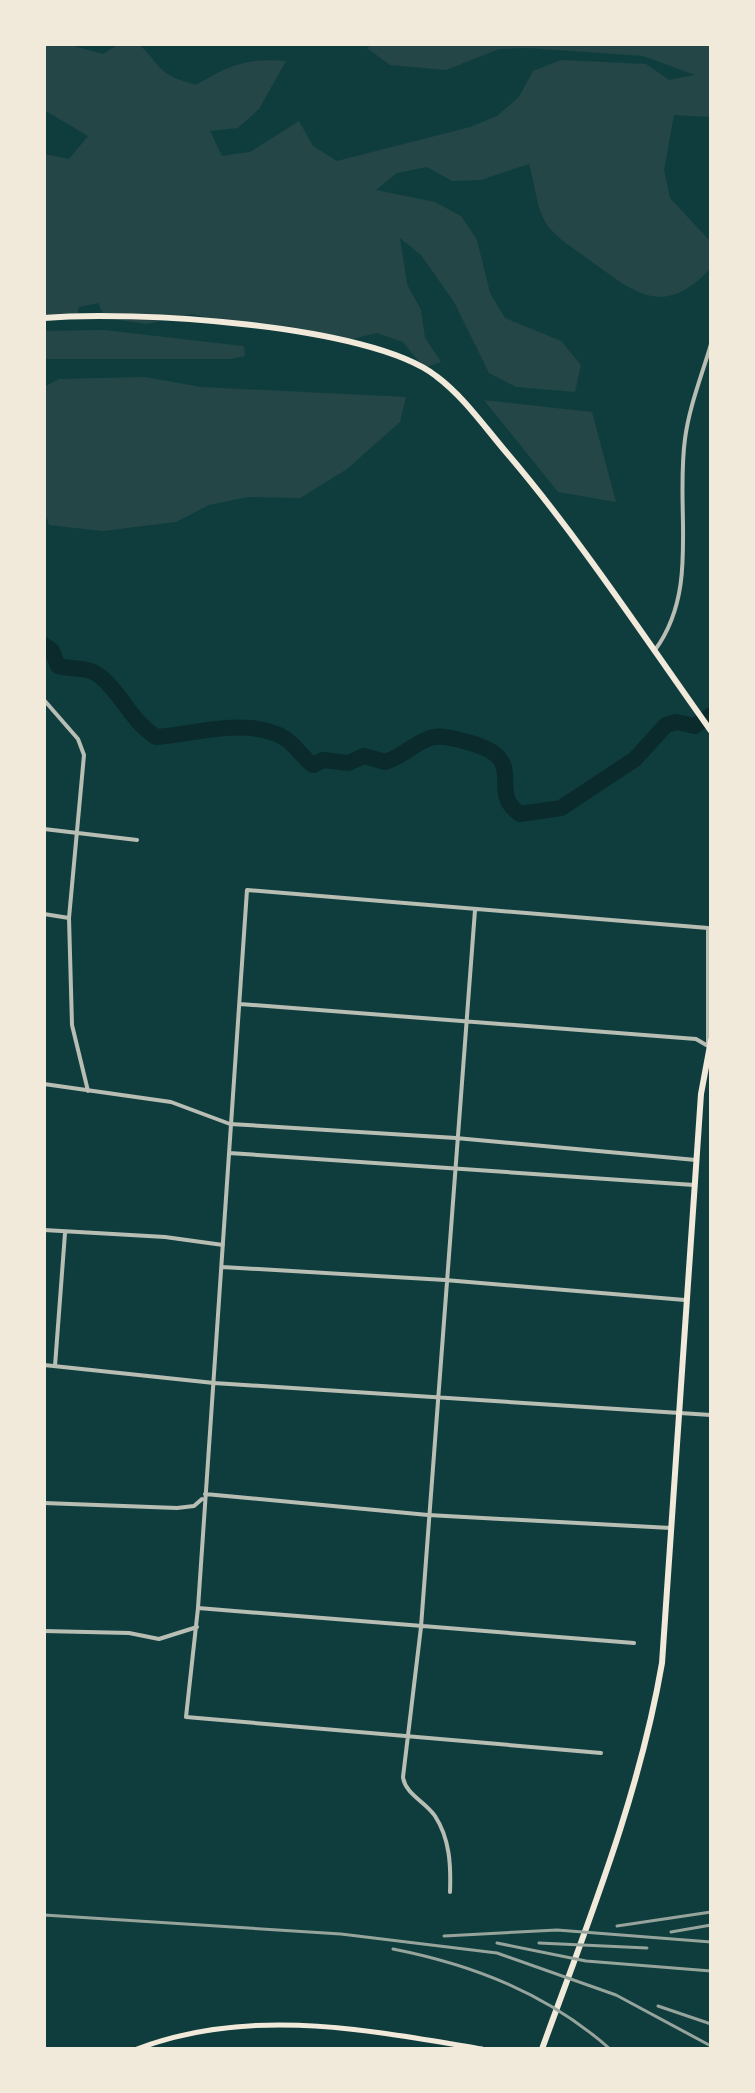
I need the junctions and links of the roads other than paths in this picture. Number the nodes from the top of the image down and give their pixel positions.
1 (44, 318) edge
2 (711, 344) edge
3 (655, 651) junction
4 (44, 700) edge
5 (711, 731) edge
6 (44, 829) edge
7 (77, 832) junction
8 (137, 840) dead end
9 (475, 910) junction
10 (44, 914) edge
11 (69, 918) junction
12 (240, 1004) junction
13 (465, 1020) junction
14 (710, 1043) edge
15 (44, 1084) edge
16 (88, 1091) junction
17 (230, 1124) junction
18 (456, 1138) junction
19 (229, 1153) junction
20 (696, 1160) junction
21 (454, 1171) junction
22 (694, 1185) junction
23 (44, 1230) edge
24 (65, 1232) junction
25 (223, 1245) junction
26 (222, 1267) junction
27 (445, 1280) junction
28 (685, 1300) junction
29 (44, 1365) edge
30 (55, 1366) junction
31 (214, 1383) junction
32 (436, 1400) junction
33 (678, 1415) junction
34 (711, 1415) edge
35 (204, 1496) junction
36 (44, 1503) edge
37 (428, 1515) junction
38 (671, 1528) junction
39 (198, 1608) junction
40 (197, 1627) junction
41 (421, 1627) junction
42 (44, 1631) edge
43 (634, 1643) dead end
44 (410, 1736) junction
45 (601, 1753) dead end
46 (450, 1892) dead end
47 (137, 2049) edge
48 (482, 2049) edge
49 (542, 2049) edge

1 - 3 highway
2 - 3 street
3 - 5 highway
4 - 7 street
6 - 7 street
7 - 8 street
7 - 11 street
9 - 12 street
9 - 13 street
9 - 14 street
10 - 11 street
11 - 16 street
12 - 13 street
12 - 17 street
13 - 14 street
13 - 18 street
14 - 20 highway
15 - 16 street
16 - 17 street
17 - 18 street
17 - 19 street
18 - 20 street
18 - 21 street
19 - 21 street
19 - 25 street
20 - 22 highway
21 - 22 street
21 - 27 street
22 - 28 highway
23 - 24 street
24 - 25 street
24 - 30 street
25 - 26 street
26 - 27 street
26 - 31 street
27 - 28 street
27 - 32 street
28 - 33 highway
29 - 30 street
30 - 31 street
31 - 32 street
31 - 35 street
32 - 33 street
32 - 37 street
33 - 34 street
33 - 38 highway
35 - 36 street
35 - 37 street
35 - 39 street
37 - 38 street
37 - 41 street
38 - 49 highway
39 - 40 street
39 - 41 street
40 - 42 street
40 - 44 street
41 - 43 street
41 - 44 street
44 - 45 street
44 - 46 street
47 - 48 main road

